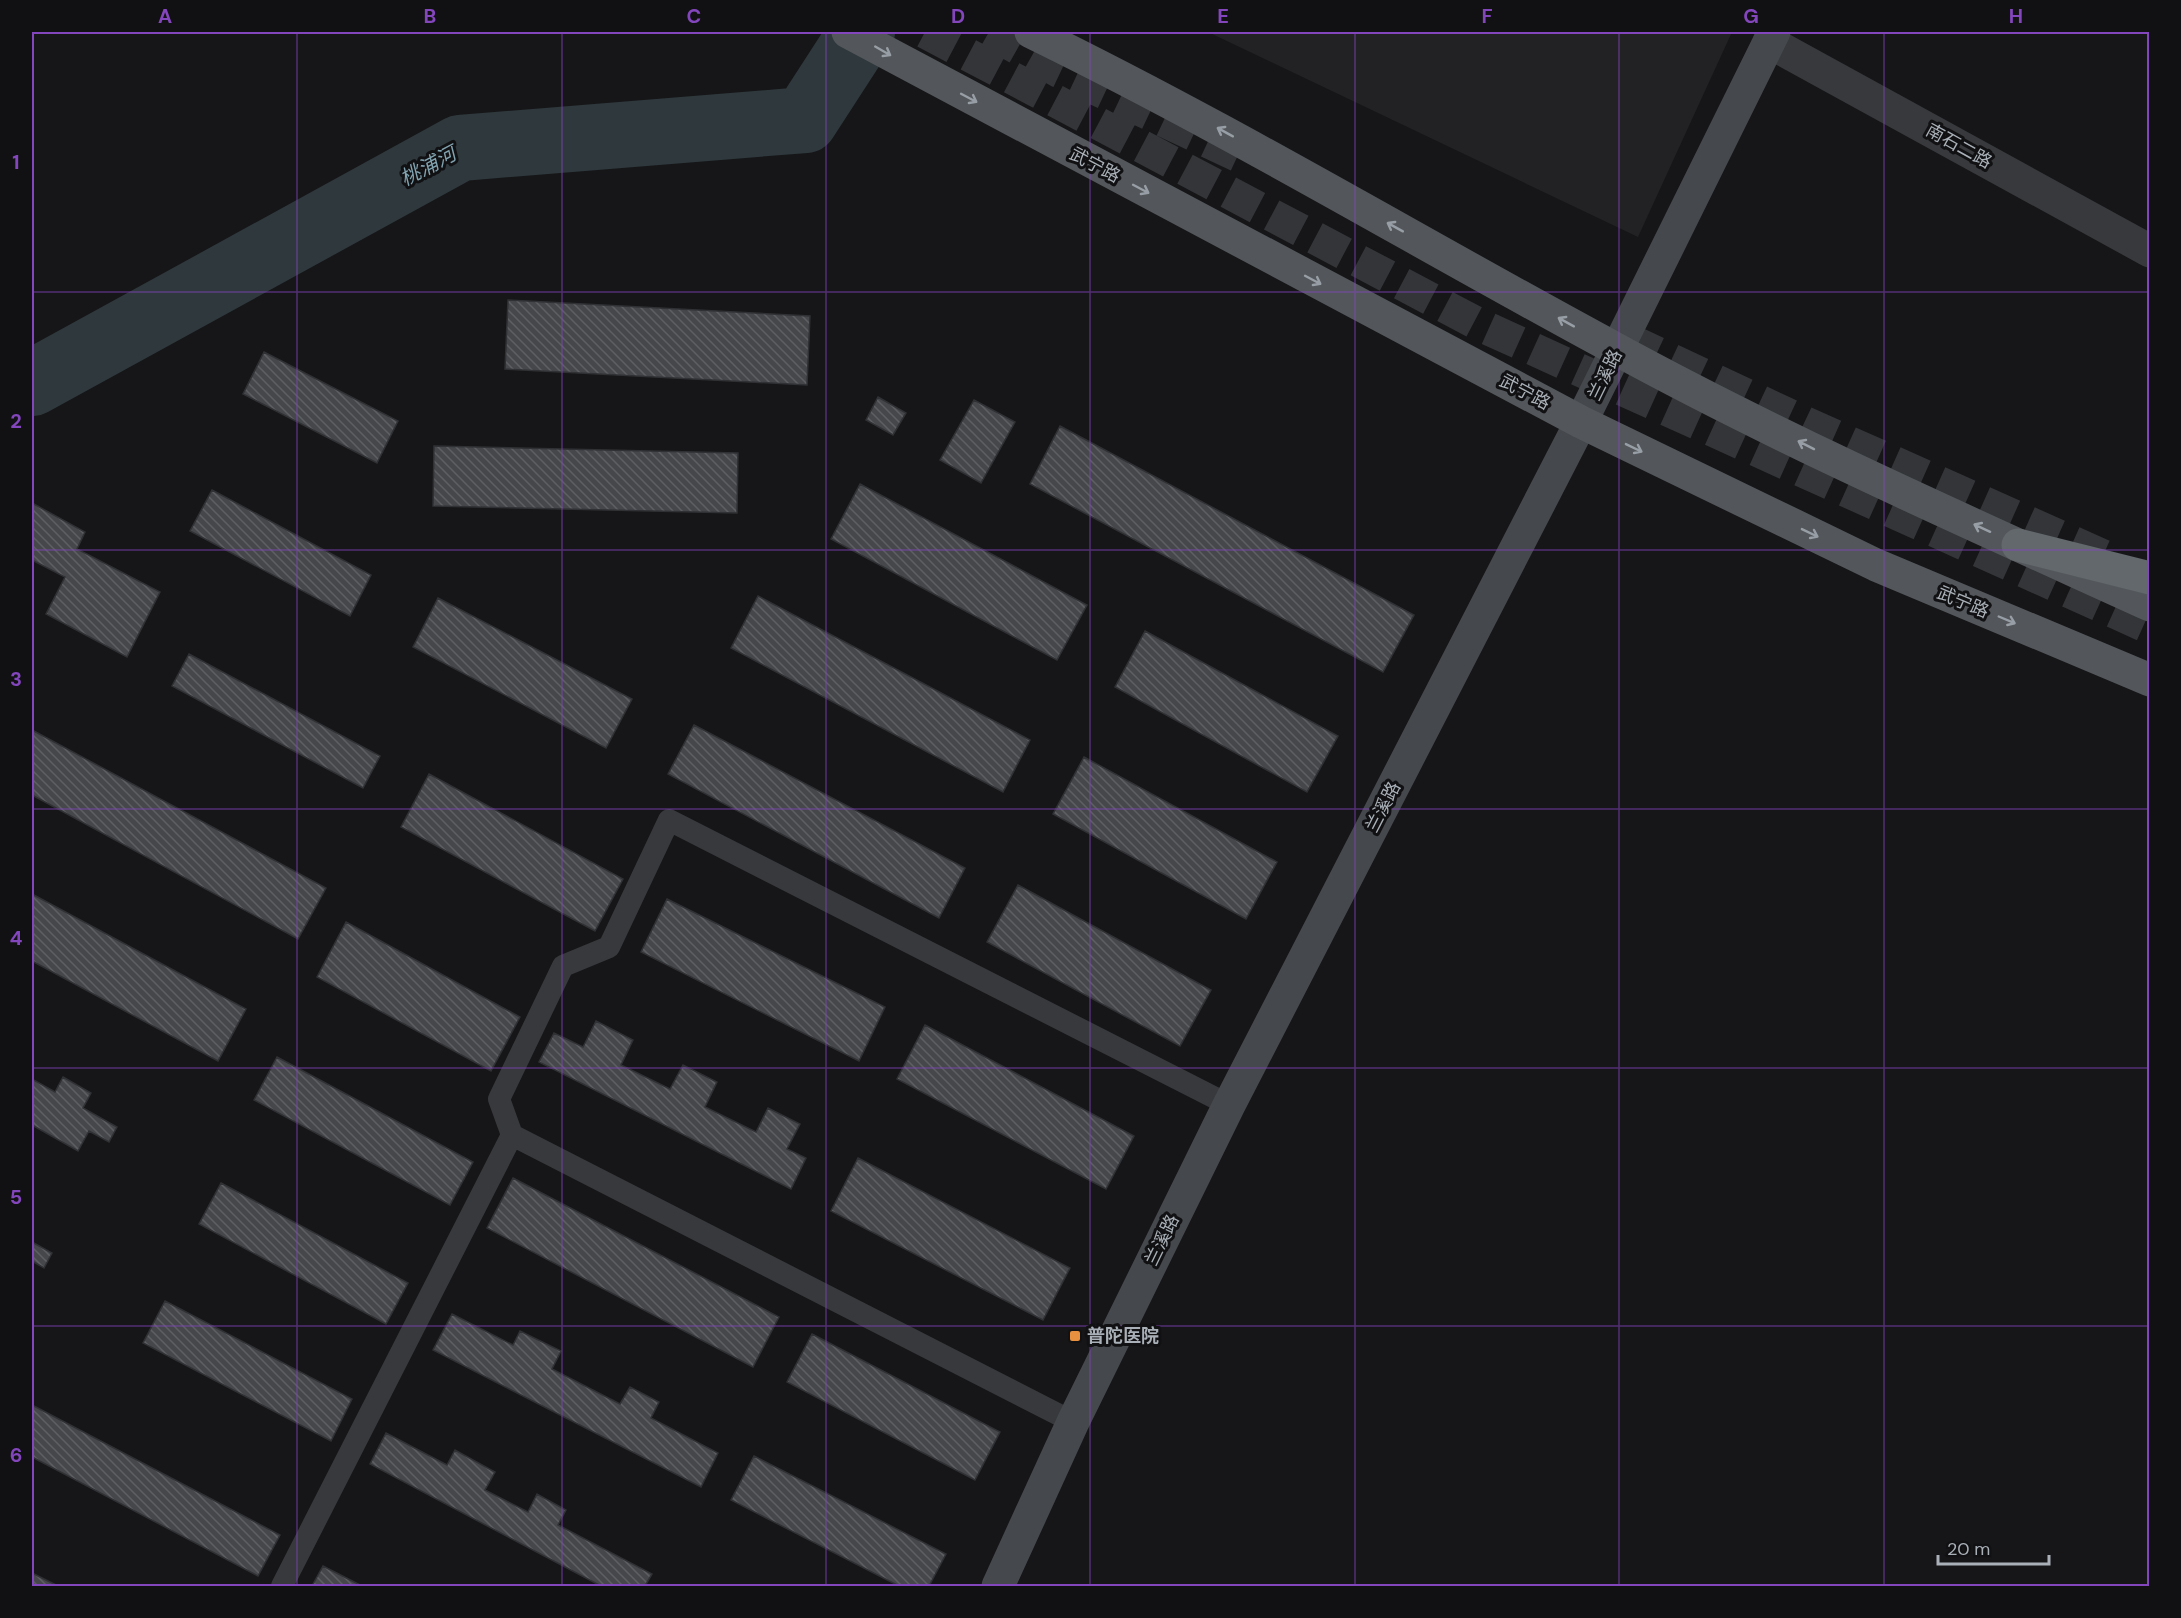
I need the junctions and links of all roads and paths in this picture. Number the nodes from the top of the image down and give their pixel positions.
1 (848, 32) edge
2 (1031, 32) edge
3 (1772, 37) edge
4 (2150, 250) edge
5 (1617, 350) junction
6 (1581, 422) junction
7 (2018, 545) junction
8 (2150, 578) edge
9 (2150, 605) edge
10 (2150, 680) edge
11 (1229, 1105) junction
12 (512, 1135) junction
13 (1073, 1422) junction
14 (282, 1587) edge
15 (998, 1587) edge

1 -> 6 main road, 武宁路
5 -> 2 main road
3 - 4 street, 南石二路
3 - 5 street, 兰溪路
5 - 6 street, 兰溪路
7 -> 5 main road
6 -> 10 main road, 武宁路
6 - 11 street, 兰溪路
7 - 8 highway
7 - 9 main road
11 - 12 lane
11 - 13 street, 兰溪路
12 - 13 lane
12 - 14 lane
13 - 15 street, 兰溪路

